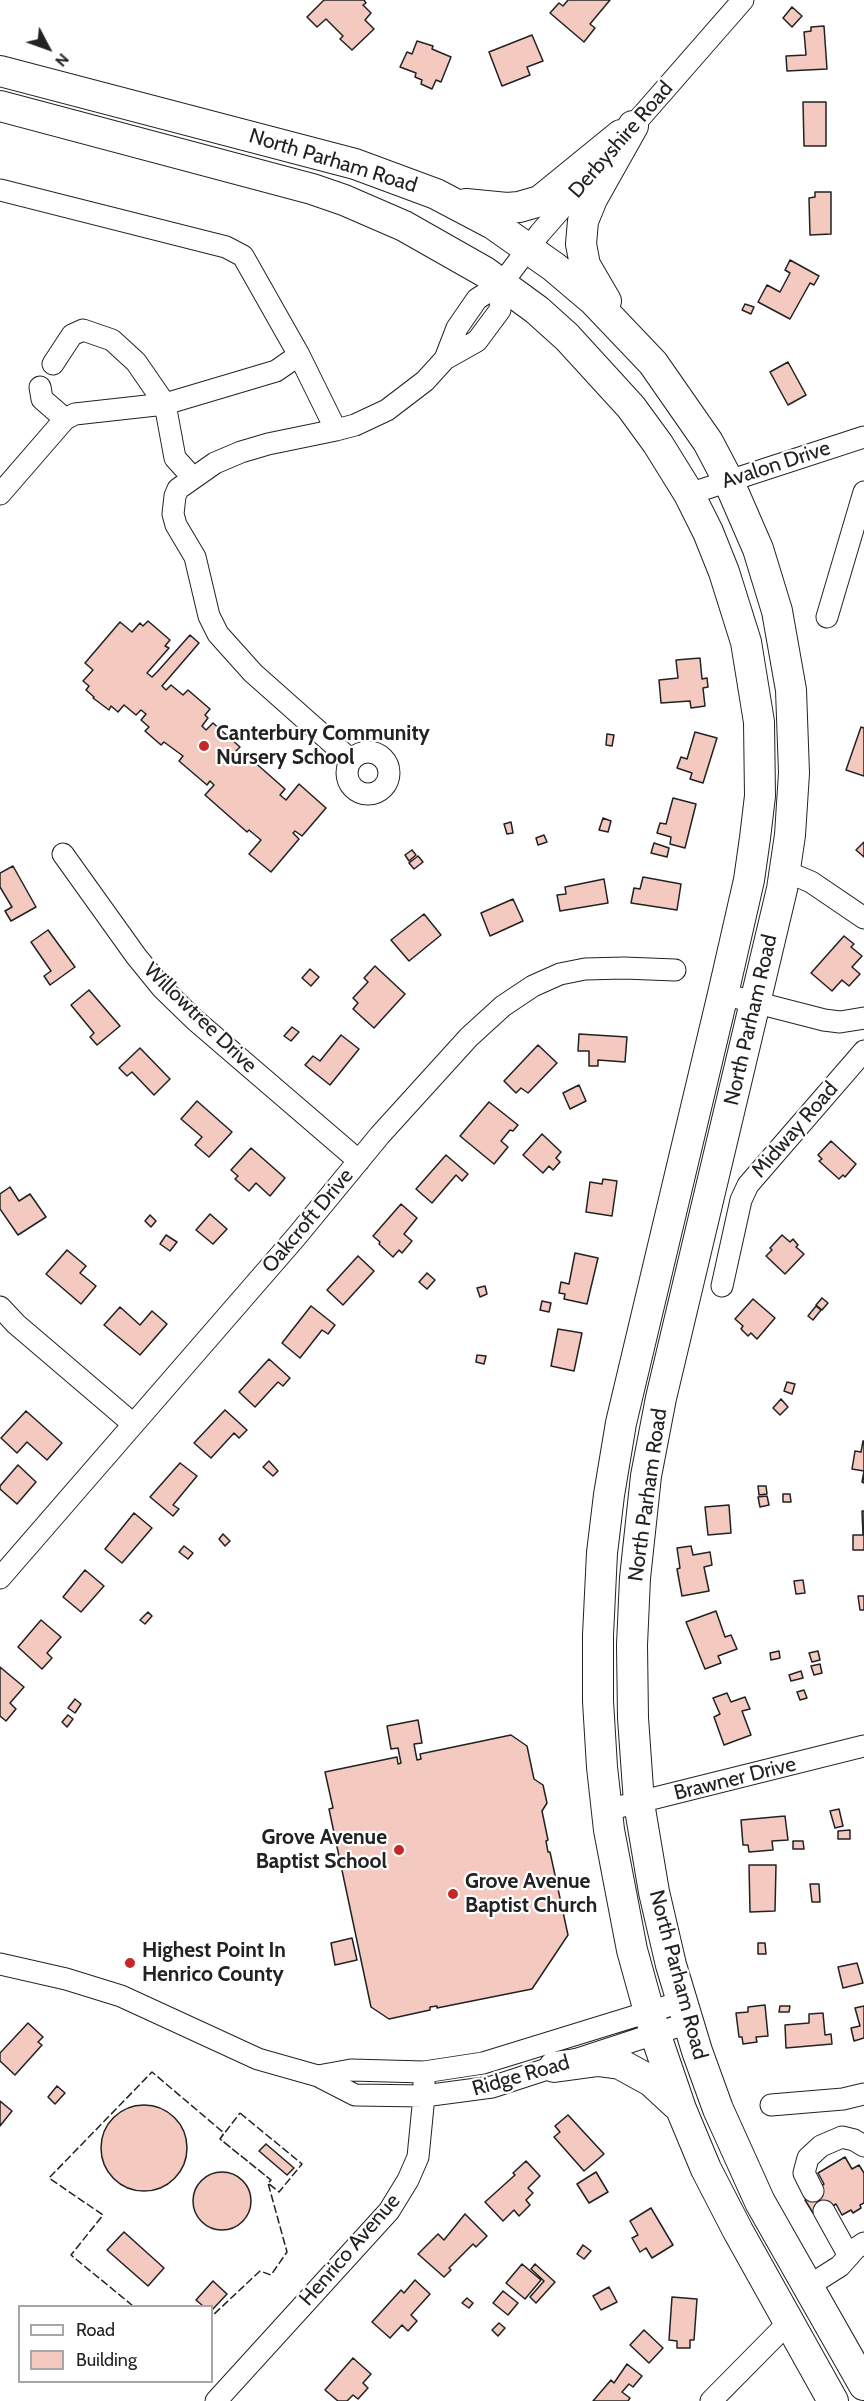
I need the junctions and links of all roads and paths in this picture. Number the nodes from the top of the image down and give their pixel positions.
1 (743, 0) edge
2 (0, 71) edge
3 (0, 106) edge
4 (633, 126) junction
5 (0, 190) edge
6 (454, 203) junction
7 (528, 247) junction
8 (502, 283) junction
9 (616, 323) junction
10 (299, 355) junction
11 (53, 364) dead end
12 (40, 387) dead end
13 (165, 404) junction
14 (65, 419) junction
15 (336, 430) junction
16 (864, 437) edge
17 (193, 478) junction
18 (728, 480) junction
19 (864, 492) edge
20 (0, 494) edge
21 (689, 494) junction
22 (827, 616) dead end
23 (351, 760) dead end
24 (63, 854) dead end
25 (785, 871) junction
26 (864, 918) edge
27 (675, 970) dead end
28 (723, 994) junction
29 (755, 1002) junction
30 (864, 1018) edge
31 (864, 1051) edge
32 (359, 1161) junction
33 (722, 1286) dead end
34 (0, 1307) edge
35 (132, 1423) junction
36 (0, 1578) edge
37 (864, 1746) edge
38 (639, 1803) junction
39 (607, 1810) junction
40 (4, 1970) edge
41 (685, 2013) junction
42 (652, 2023) junction
43 (554, 2067) junction
44 (424, 2072) junction
45 (318, 2076) junction
46 (864, 2094) edge
47 (424, 2096) junction
48 (771, 2105) dead end
49 (681, 2109) junction
50 (864, 2146) edge
51 (813, 2191) dead end
52 (824, 2211) dead end
53 (738, 2231) junction
54 (856, 2250) edge
55 (807, 2287) junction
56 (789, 2322) junction
57 (864, 2385) edge
58 (216, 2401) edge
59 (711, 2401) edge
60 (833, 2401) edge

1 - 4 street, Derbyshire Road
2 - 6 highway, North Parham Road
3 - 8 highway, North Parham Road
4 - 6 highway
4 - 7 street, Derbyshire Road
4 - 9 highway
5 - 10 street
6 - 7 highway, North Parham Road
7 - 8 street, Derbyshire Road
7 - 9 highway, North Parham Road
8 - 15 street
8 - 21 highway, North Parham Road
9 - 18 highway, North Parham Road
10 - 13 street
10 - 15 street
11 - 13 street
12 - 14 street
13 - 14 street
13 - 17 street
14 - 20 street
15 - 17 street
16 - 18 street, Avalon Drive
17 - 23 street
18 - 21 street, Avalon Drive
18 - 25 highway, North Parham Road
19 - 22 street
21 - 28 highway, North Parham Road
24 - 32 street, Willowtree Drive
25 - 26 street
25 - 29 highway, North Parham Road
27 - 32 street, Oakcroft Drive
28 - 29 street
28 - 39 highway, North Parham Road
29 - 30 street
29 - 38 highway, North Parham Road
31 - 33 street, Midway Road
32 - 35 street, Oakcroft Drive
34 - 35 street
35 - 36 street, Oakcroft Drive
37 - 38 street, Brawner Drive
38 - 39 street, Brawner Drive
38 - 41 highway, North Parham Road
39 - 42 highway, North Parham Road
40 - 45 street, Ridge Road
41 - 42 street, Ridge Road
41 - 55 highway, North Parham Road
42 - 43 street, Ridge Road
42 - 44 street, Ridge Road
42 - 49 highway, North Parham Road
43 - 47 street, Ridge Road
43 - 49 highway
44 - 45 street, Ridge Road
44 - 47 street, Henrico Avenue
45 - 47 street, Ridge Road
46 - 48 street
47 - 58 street, Henrico Avenue
49 - 53 highway, North Parham Road
50 - 51 street
52 - 54 street
53 - 55 highway
53 - 56 highway, North Parham Road
54 - 55 street
55 - 57 highway, North Parham Road
56 - 59 street
56 - 60 highway, North Parham Road

